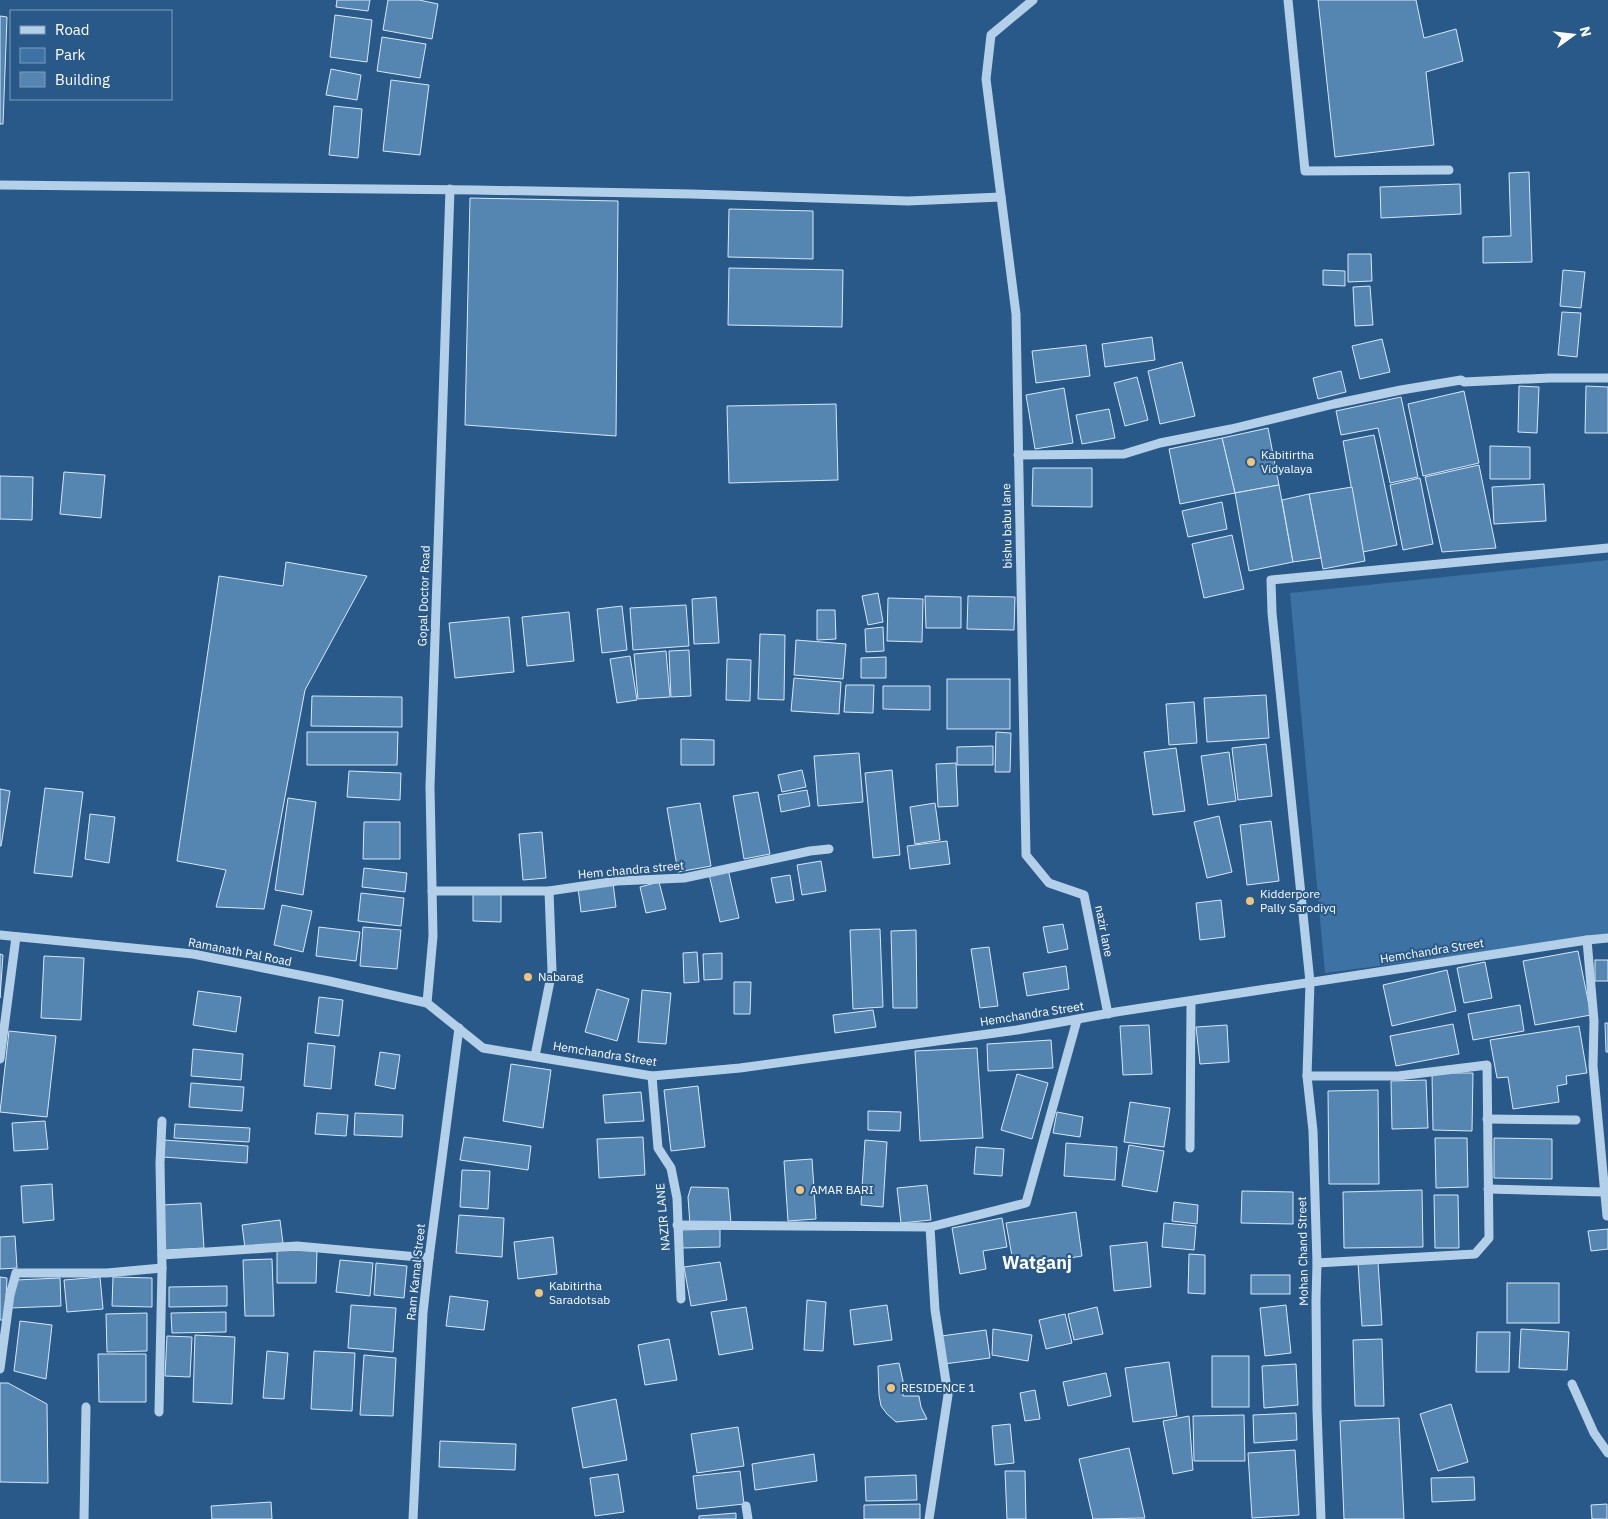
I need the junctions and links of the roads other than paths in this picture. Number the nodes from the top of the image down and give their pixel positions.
1 (1033, 0) edge
2 (1288, 0) edge
3 (1449, 170) dead end
4 (0, 185) edge
5 (450, 189) junction
6 (1002, 197) junction
7 (1608, 378) edge
8 (1018, 455) junction
9 (1608, 548) edge
10 (828, 848) dead end
11 (1026, 855) joint
12 (432, 891) junction
13 (550, 891) junction
14 (0, 935) edge
15 (16, 937) junction
16 (1608, 938) edge
17 (1587, 940) junction
18 (1310, 982) junction
19 (1190, 1002) junction
20 (427, 1003) junction
21 (1108, 1014) junction
22 (1077, 1020) junction
23 (462, 1030) junction
24 (1, 1048) edge
25 (536, 1056) junction
26 (0, 1059) edge
27 (652, 1076) junction
28 (1307, 1076) junction
29 (1487, 1119) junction
30 (1576, 1120) dead end
31 (162, 1121) dead end
32 (1190, 1148) dead end
33 (1488, 1189) junction
34 (1604, 1192) junction
35 (1607, 1216) edge
36 (677, 1225) junction
37 (930, 1228) junction
38 (162, 1255) junction
39 (429, 1258) junction
40 (1317, 1263) junction
41 (162, 1268) junction
42 (681, 1299) dead end
43 (0, 1369) edge
44 (1572, 1384) dead end
45 (86, 1407) dead end
46 (159, 1412) dead end
47 (1608, 1453) edge
48 (746, 1506) dead end
49 (84, 1519) edge
50 (413, 1519) edge
51 (748, 1519) edge
52 (929, 1519) edge
53 (1321, 1519) edge

1 - 6 street, bishu babu lane
2 - 3 street
4 - 5 street
5 - 6 street
5 - 12 street, Gopal Doctor Road
6 - 8 street, bishu babu lane
7 - 8 street
8 - 11 street, bishu babu lane
9 - 18 street, Mohan Chand Street
10 - 13 street, Hem chandra street
11 - 21 street, nazir lane
12 - 13 street, Hem chandra street
12 - 20 street, Gopal Doctor Road
13 - 25 street
14 - 15 street, Ramanath Pal Road
15 - 20 street, Ramanath Pal Road
15 - 24 street
16 - 17 street, Hemchandra Street
17 - 18 street, Hemchandra Street
17 - 34 street
18 - 19 street, Hemchandra Street
18 - 28 street, Mohan Chand Street
19 - 21 street, Hemchandra Street
19 - 32 street
20 - 23 street, Ramanath Pal Road
21 - 22 street, Hemchandra Street
22 - 27 street, Hemchandra Street
22 - 37 street
23 - 25 street, Hemchandra Street
23 - 39 street, Ram Kamal Street
24 - 26 street
25 - 27 street, Hemchandra Street
27 - 36 street, NAZIR LANE
28 - 29 street
28 - 40 street, Mohan Chand Street
29 - 30 street
29 - 33 street
31 - 38 street
33 - 34 street
33 - 40 street
34 - 35 street
36 - 37 street
36 - 42 street, NAZIR LANE
37 - 52 street
38 - 39 street
38 - 41 street
39 - 50 street, Ram Kamal Street
40 - 53 street, Mohan Chand Street
41 - 43 street
41 - 46 street
44 - 47 street
45 - 49 street
48 - 51 street

